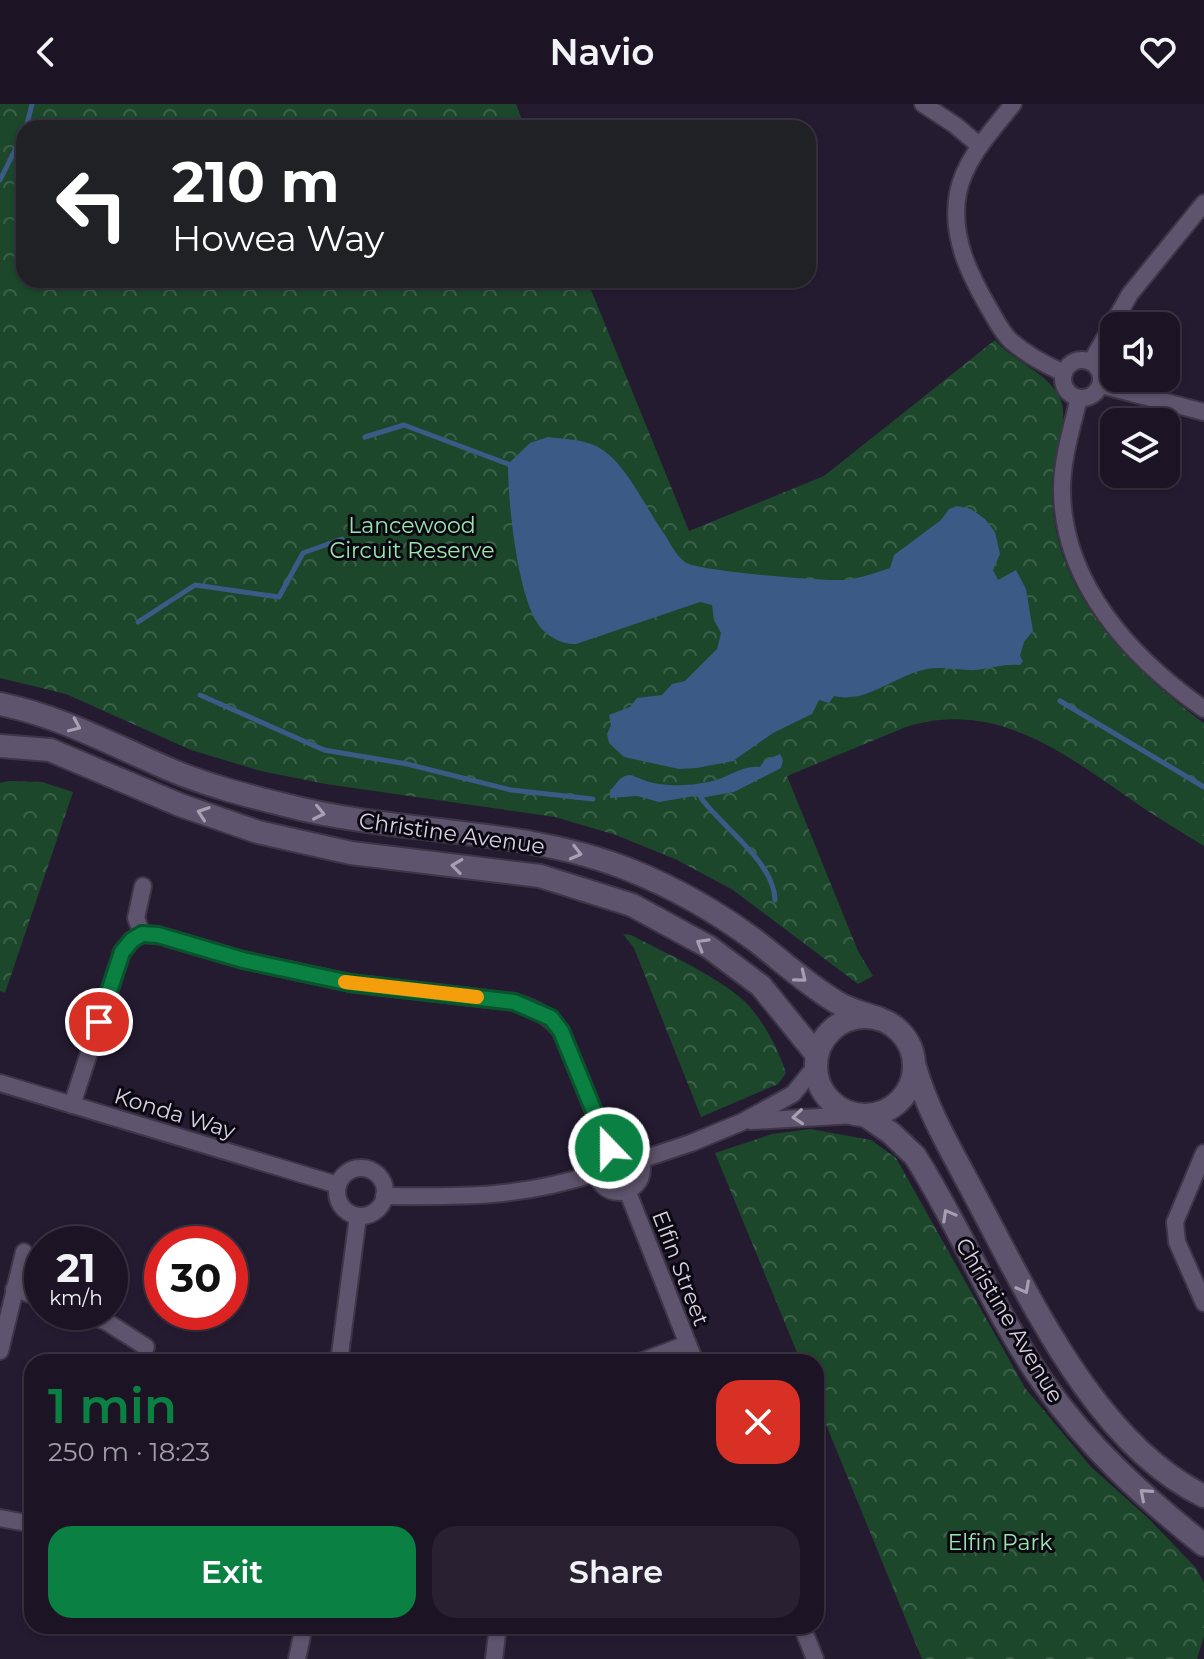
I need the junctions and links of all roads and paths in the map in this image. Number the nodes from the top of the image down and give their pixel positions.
1 (923, 104) edge
2 (1013, 104) edge
3 (980, 146) junction
4 (1204, 203) edge
5 (1091, 362) junction
6 (1100, 372) edge
7 (1064, 373) junction
8 (1100, 386) edge
9 (1128, 392) edge
10 (1079, 398) junction
11 (1204, 412) edge
12 (0, 704) edge
13 (1204, 709) edge
14 (0, 746) edge
15 (143, 886) dead end
16 (142, 934) junction
17 (878, 1018) junction
18 (816, 1061) junction
19 (915, 1067) junction
20 (0, 1083) edge
21 (72, 1105) junction
22 (860, 1116) junction
23 (742, 1122) junction
24 (609, 1148) junction
25 (1204, 1153) edge
26 (640, 1160) junction
27 (596, 1173) junction
28 (338, 1185) junction
29 (627, 1190) junction
30 (384, 1196) junction
31 (358, 1216) junction
32 (24, 1252) dead end
33 (14, 1289) junction
34 (24, 1292) edge
35 (1204, 1303) edge
36 (119, 1330) edge
37 (687, 1344) junction
38 (146, 1347) dead end
39 (0, 1351) edge
40 (340, 1354) edge
41 (661, 1354) edge
42 (691, 1354) edge
43 (1204, 1496) edge
44 (0, 1518) edge
45 (24, 1522) edge
46 (1204, 1545) edge
47 (302, 1634) edge
48 (497, 1634) edge
49 (805, 1634) edge
50 (297, 1659) edge
51 (494, 1659) edge
52 (815, 1659) edge

1 - 3 street
2 - 3 street
3 - 7 street
4 - 5 street
5 - 6 street
5 - 7 street
7 - 10 street
8 - 10 street
9 - 11 street
10 - 13 street
12 -> 17 main road, Christine Avenue
18 -> 14 main road, Christine Avenue
15 - 16 street
16 - 21 street
16 - 24 street
17 - 18 main road
17 - 19 main road
18 - 22 main road
18 - 23 street
19 - 22 main road
19 -> 43 main road, Christine Avenue
20 - 21 street, Konda Way
21 - 28 street, Konda Way
22 -> 23 street
46 -> 22 main road, Christine Avenue
23 - 26 street
24 - 26 street
24 - 27 street
25 - 35 street
26 - 29 street
27 - 29 street
27 - 30 street
28 - 30 street
28 - 31 street
29 - 37 street, Elfin Street
30 - 31 street
31 - 40 street
32 - 33 street
33 - 34 street
33 - 39 street
36 - 38 street
37 - 41 street
37 - 42 street, Elfin Street
44 - 45 street
47 - 50 street
48 - 51 street
49 - 52 street

